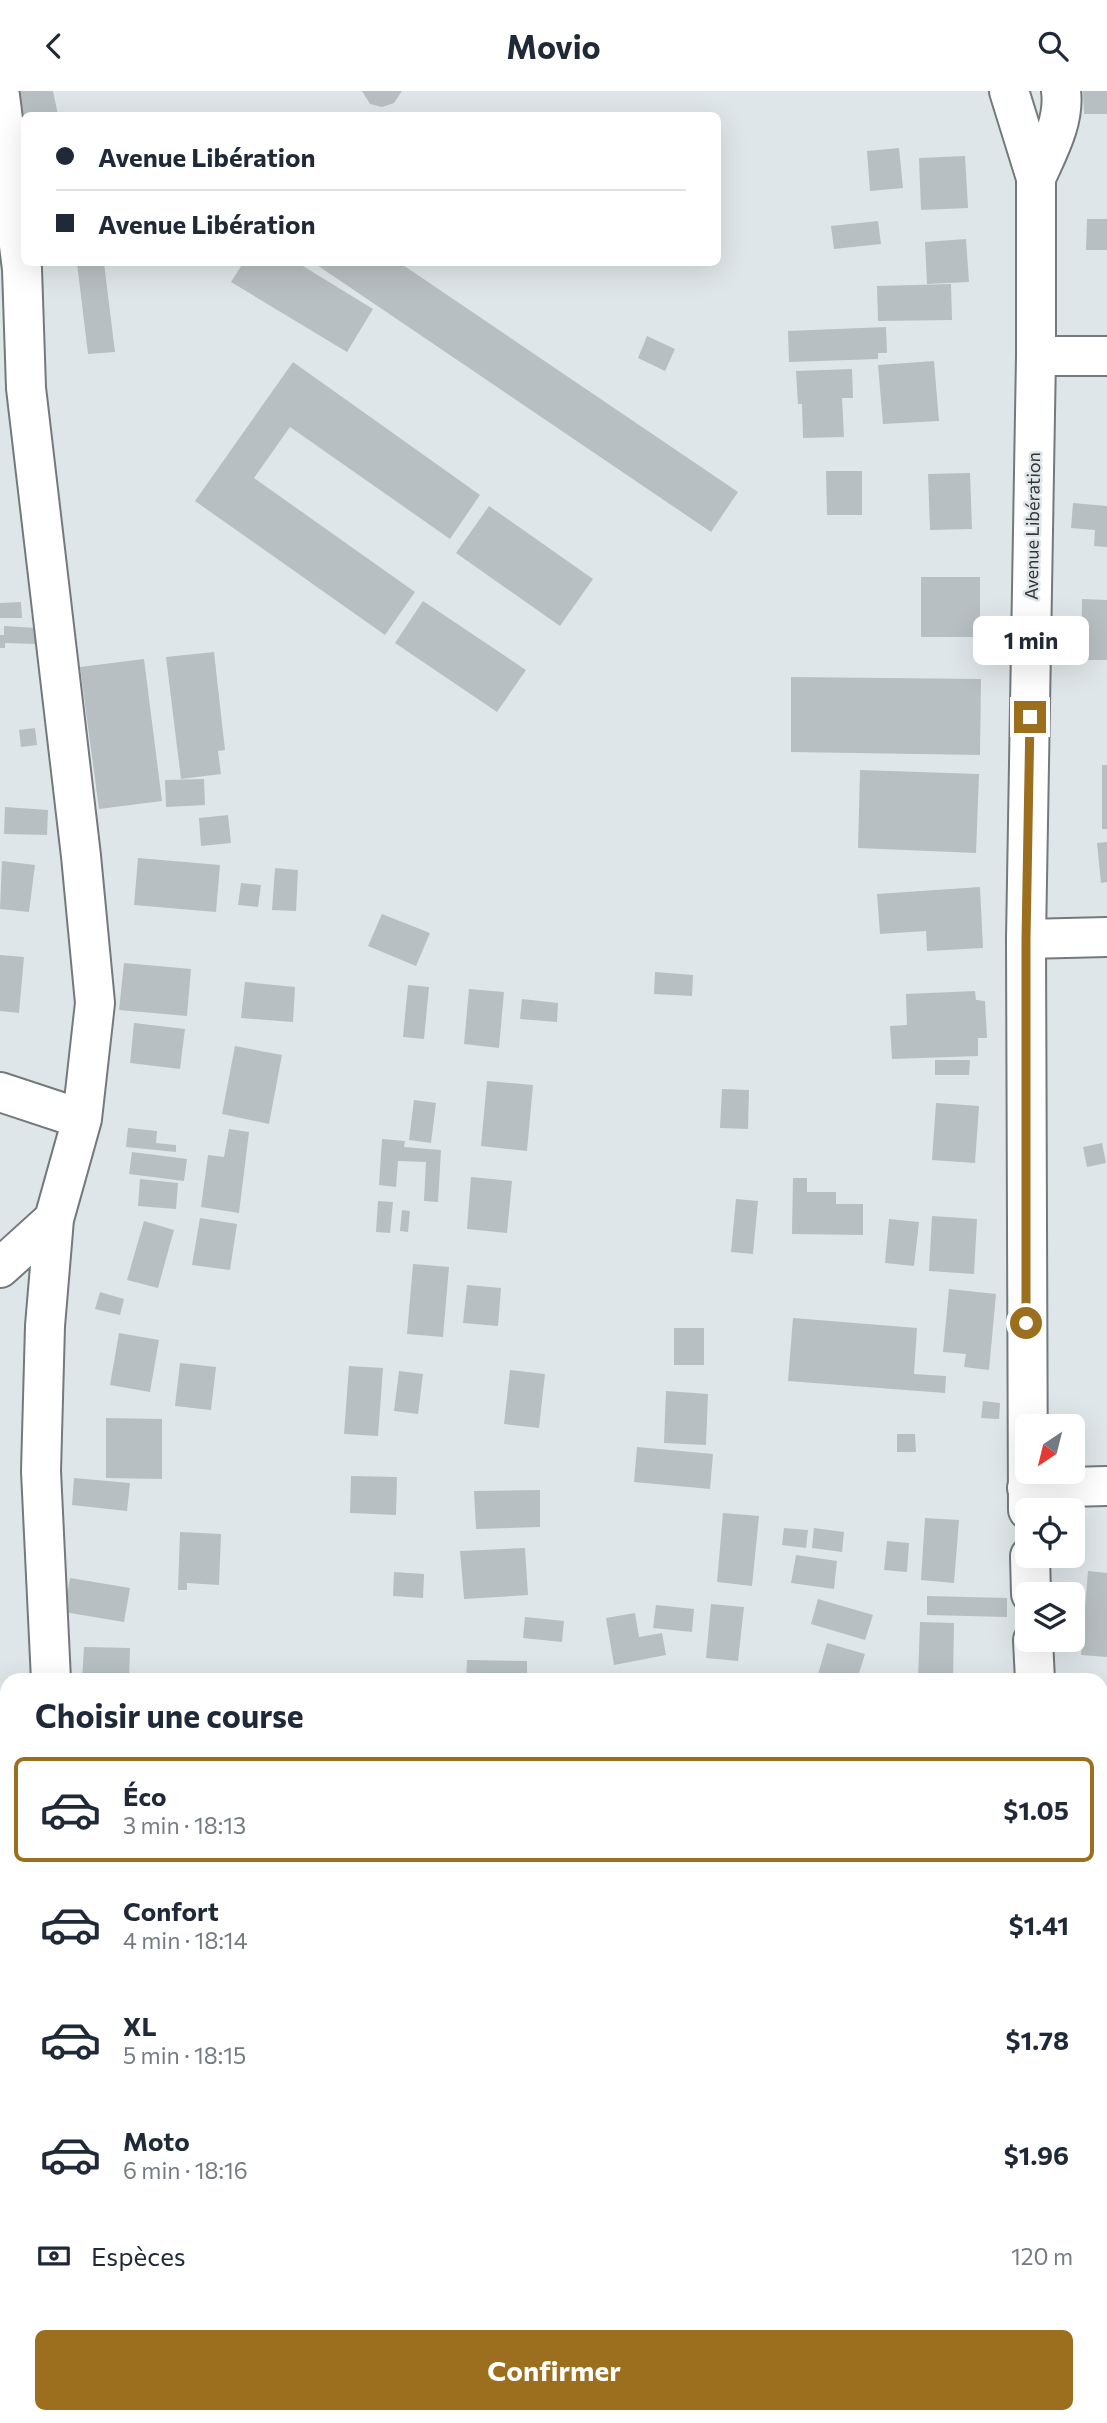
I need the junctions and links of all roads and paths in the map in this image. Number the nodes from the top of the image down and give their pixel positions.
1 (1009, 91) edge
2 (1061, 91) edge
3 (0, 96) edge
4 (1037, 178) junction
5 (21, 261) edge
6 (22, 266) edge
7 (1036, 356) junction
8 (1107, 356) edge
9 (13, 388) edge
10 (1107, 937) edge
11 (1026, 939) junction
12 (0, 1092) edge
13 (82, 1119) junction
14 (54, 1219) junction
15 (0, 1268) edge
16 (1107, 1486) edge
17 (1027, 1498) edge
18 (1033, 1498) edge
19 (1034, 1652) edge
20 (51, 1673) edge
21 (1035, 1673) edge

1 - 4 street, Avenue Libération
2 - 4 street
3 - 5 street
4 - 7 street, Avenue Libération
6 - 9 street
7 - 8 street
7 - 11 street, Avenue Libération
9 - 13 street
10 - 11 street
11 - 17 street, Avenue Libération
12 - 13 street
13 - 14 street
14 - 15 street
14 - 20 street
16 - 18 street
19 - 21 street

